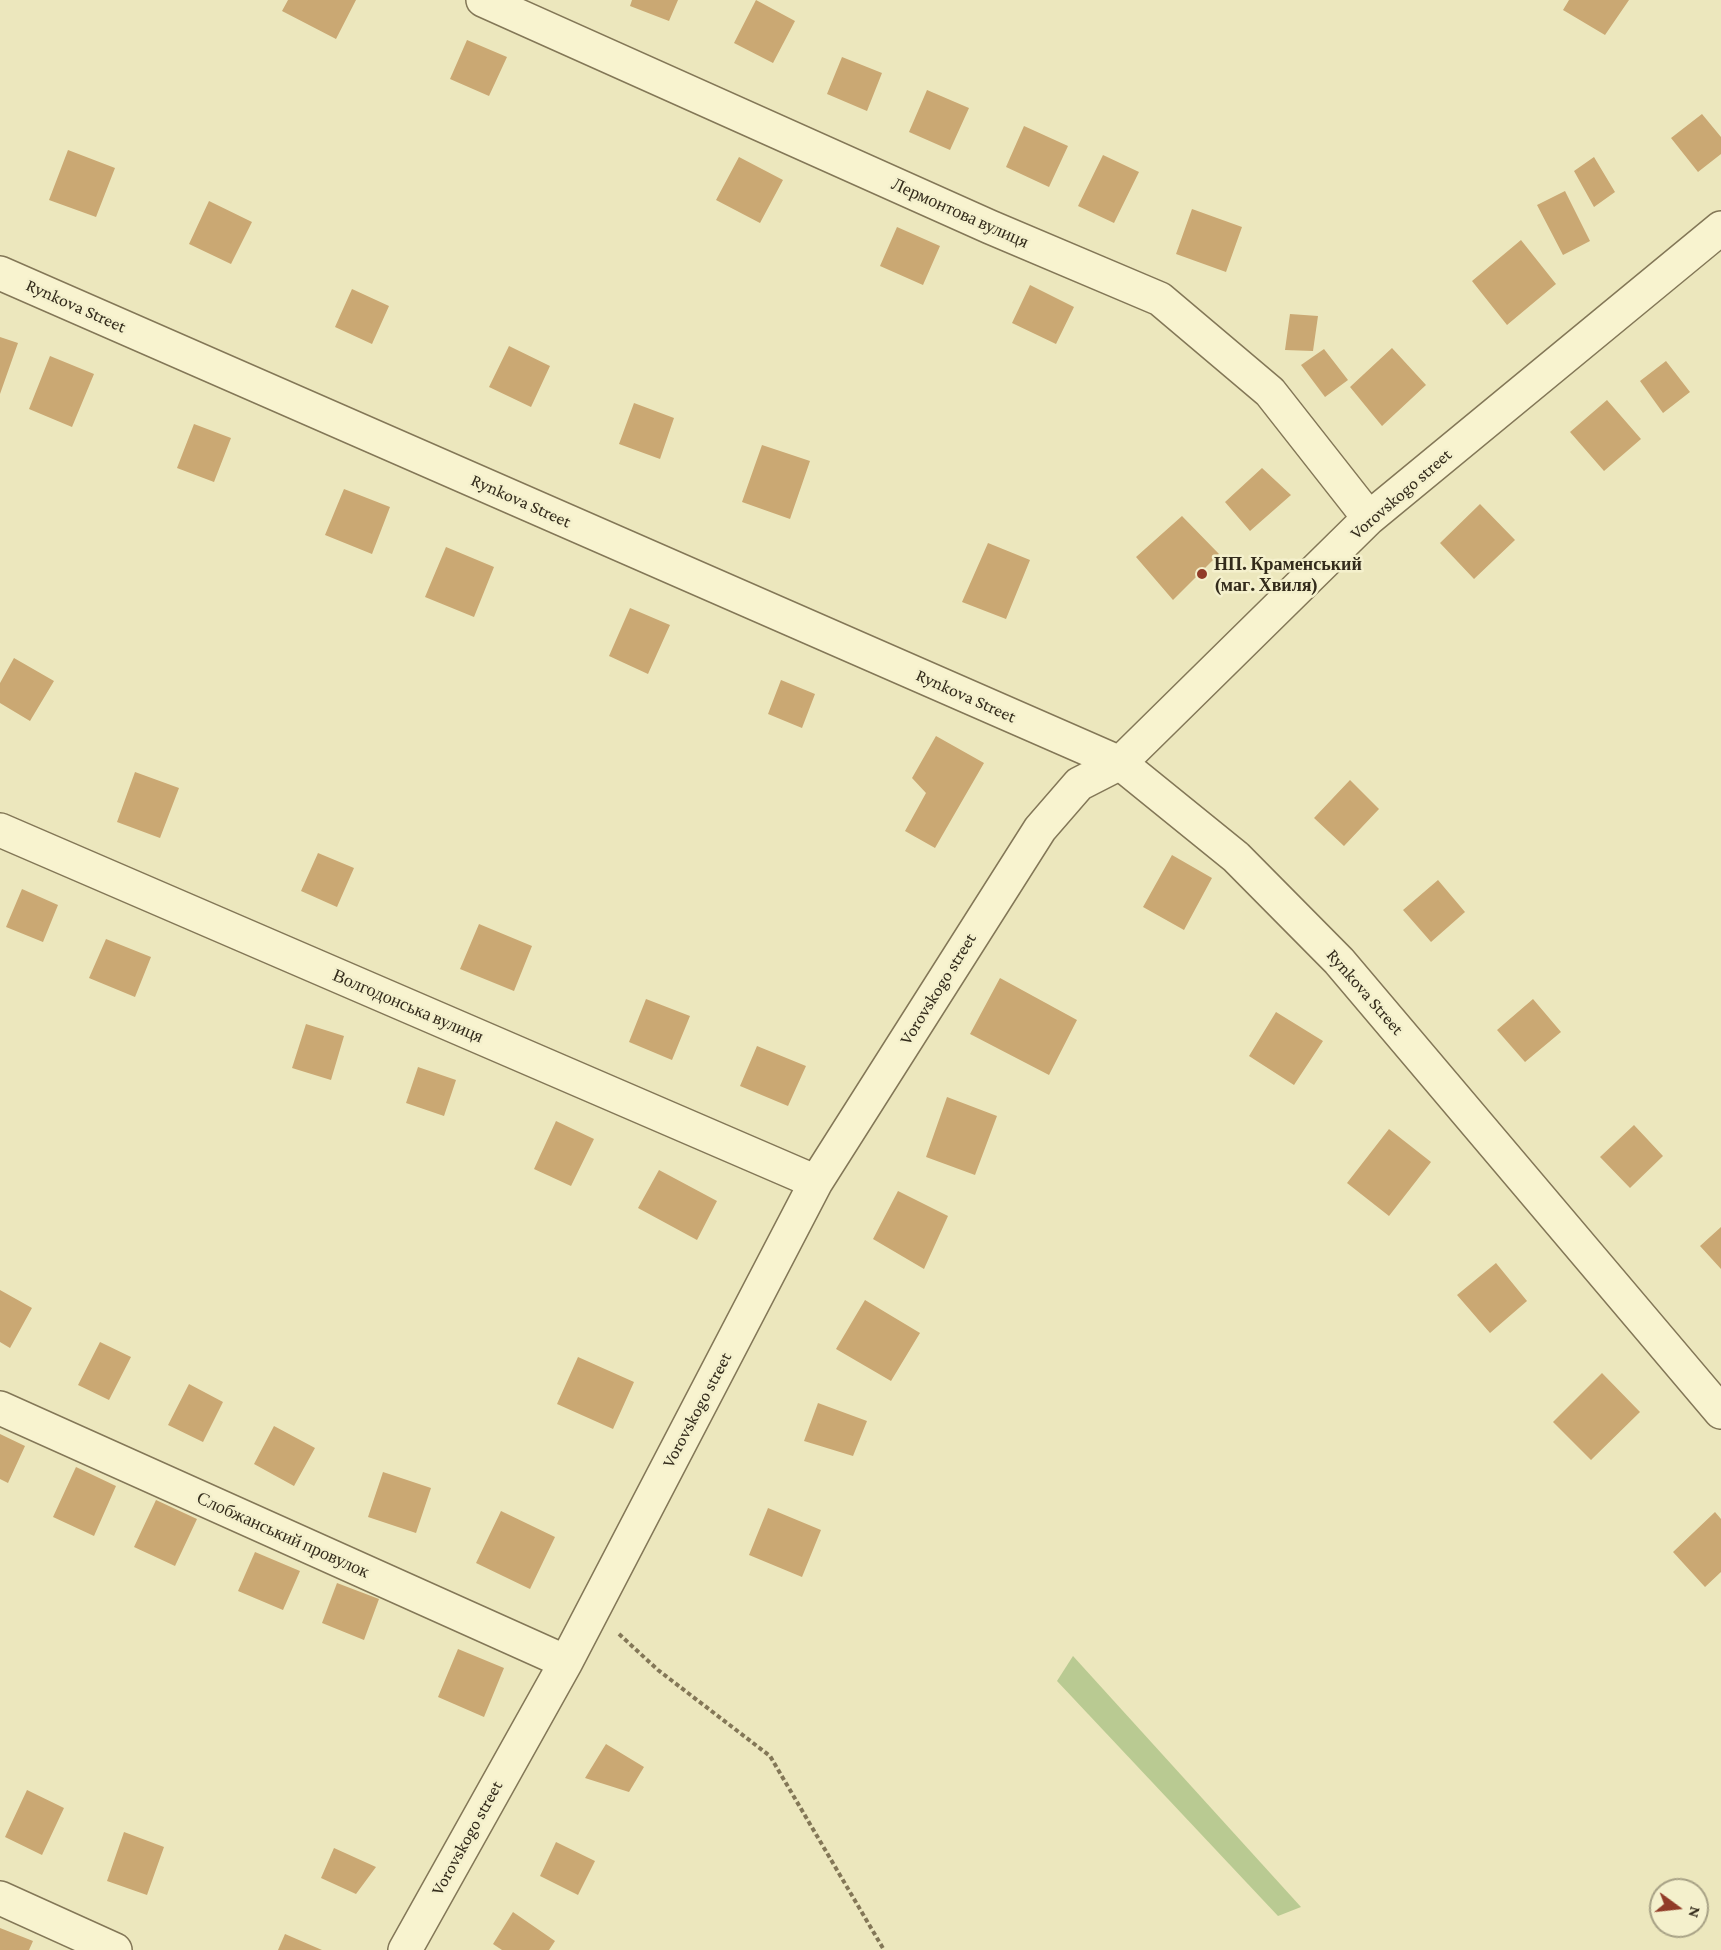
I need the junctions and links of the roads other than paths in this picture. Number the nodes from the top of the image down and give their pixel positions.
1 (483, 0) edge
2 (1721, 228) edge
3 (0, 273) edge
4 (1369, 518) junction
5 (1120, 763) junction
6 (0, 830) edge
7 (816, 1182) junction
8 (0, 1408) edge
9 (1721, 1413) edge
10 (566, 1662) junction
11 (0, 1898) edge
12 (115, 1950) edge
13 (405, 1950) edge

1 - 4 street, Лермонтова вулиця
2 - 4 street, Vorovskogo street
3 - 5 street, Rynkova Street
4 - 5 street, Vorovskogo street
5 - 7 street, Vorovskogo street
5 - 9 street, Rynkova Street
6 - 7 street, Волгодонська вулиця
7 - 10 street, Vorovskogo street
8 - 10 street, Слобжанський провулок
10 - 13 street, Vorovskogo street
11 - 12 street

